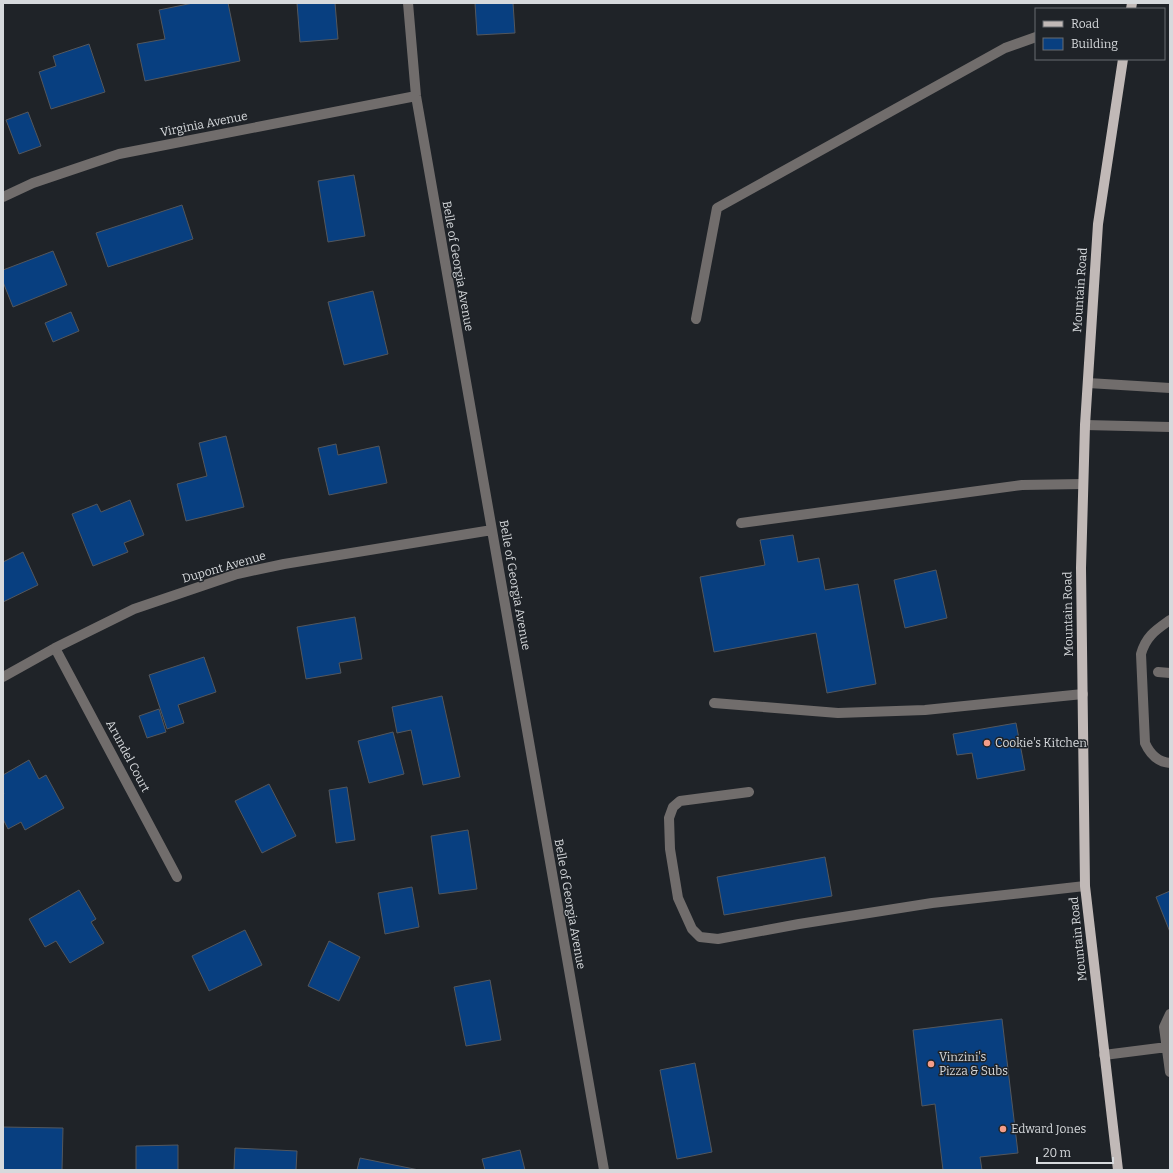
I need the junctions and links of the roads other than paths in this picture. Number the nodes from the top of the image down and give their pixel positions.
1 (408, 3) edge
2 (1035, 37) edge
3 (1123, 60) edge
4 (416, 96) junction
5 (3, 197) edge
6 (696, 319) dead end
7 (1088, 383) junction
8 (1170, 388) edge
9 (1085, 425) junction
10 (1170, 427) edge
11 (1083, 484) junction
12 (741, 523) dead end
13 (492, 530) junction
14 (1170, 620) edge
15 (55, 648) junction
16 (1158, 672) dead end
17 (1170, 673) edge
18 (3, 677) edge
19 (1082, 694) junction
20 (714, 703) dead end
21 (1170, 763) edge
22 (748, 792) dead end
23 (177, 877) dead end
24 (1085, 886) junction
25 (1170, 1014) edge
26 (1166, 1047) junction
27 (1104, 1056) junction
28 (1170, 1072) edge
29 (604, 1170) edge
30 (1118, 1170) edge

1 - 4 street, Belle of Georgia Avenue
2 - 6 street
3 - 7 main road, Mountain Road
4 - 5 street, Virginia Avenue
4 - 13 street, Belle of Georgia Avenue
7 - 8 street
7 - 9 main road, Mountain Road
9 - 10 street
9 - 11 main road, Mountain Road
11 - 12 street
11 - 19 main road, Mountain Road
13 - 15 street, Dupont Avenue
13 - 29 street, Belle of Georgia Avenue
14 - 21 street
15 - 18 street, Dupont Avenue
15 - 23 street, Arundel Court
16 - 17 street
19 - 20 street
19 - 24 main road, Mountain Road
22 - 24 street
24 - 27 main road, Mountain Road
25 - 26 street
26 - 27 street
26 - 28 street
27 - 30 main road, Mountain Road

